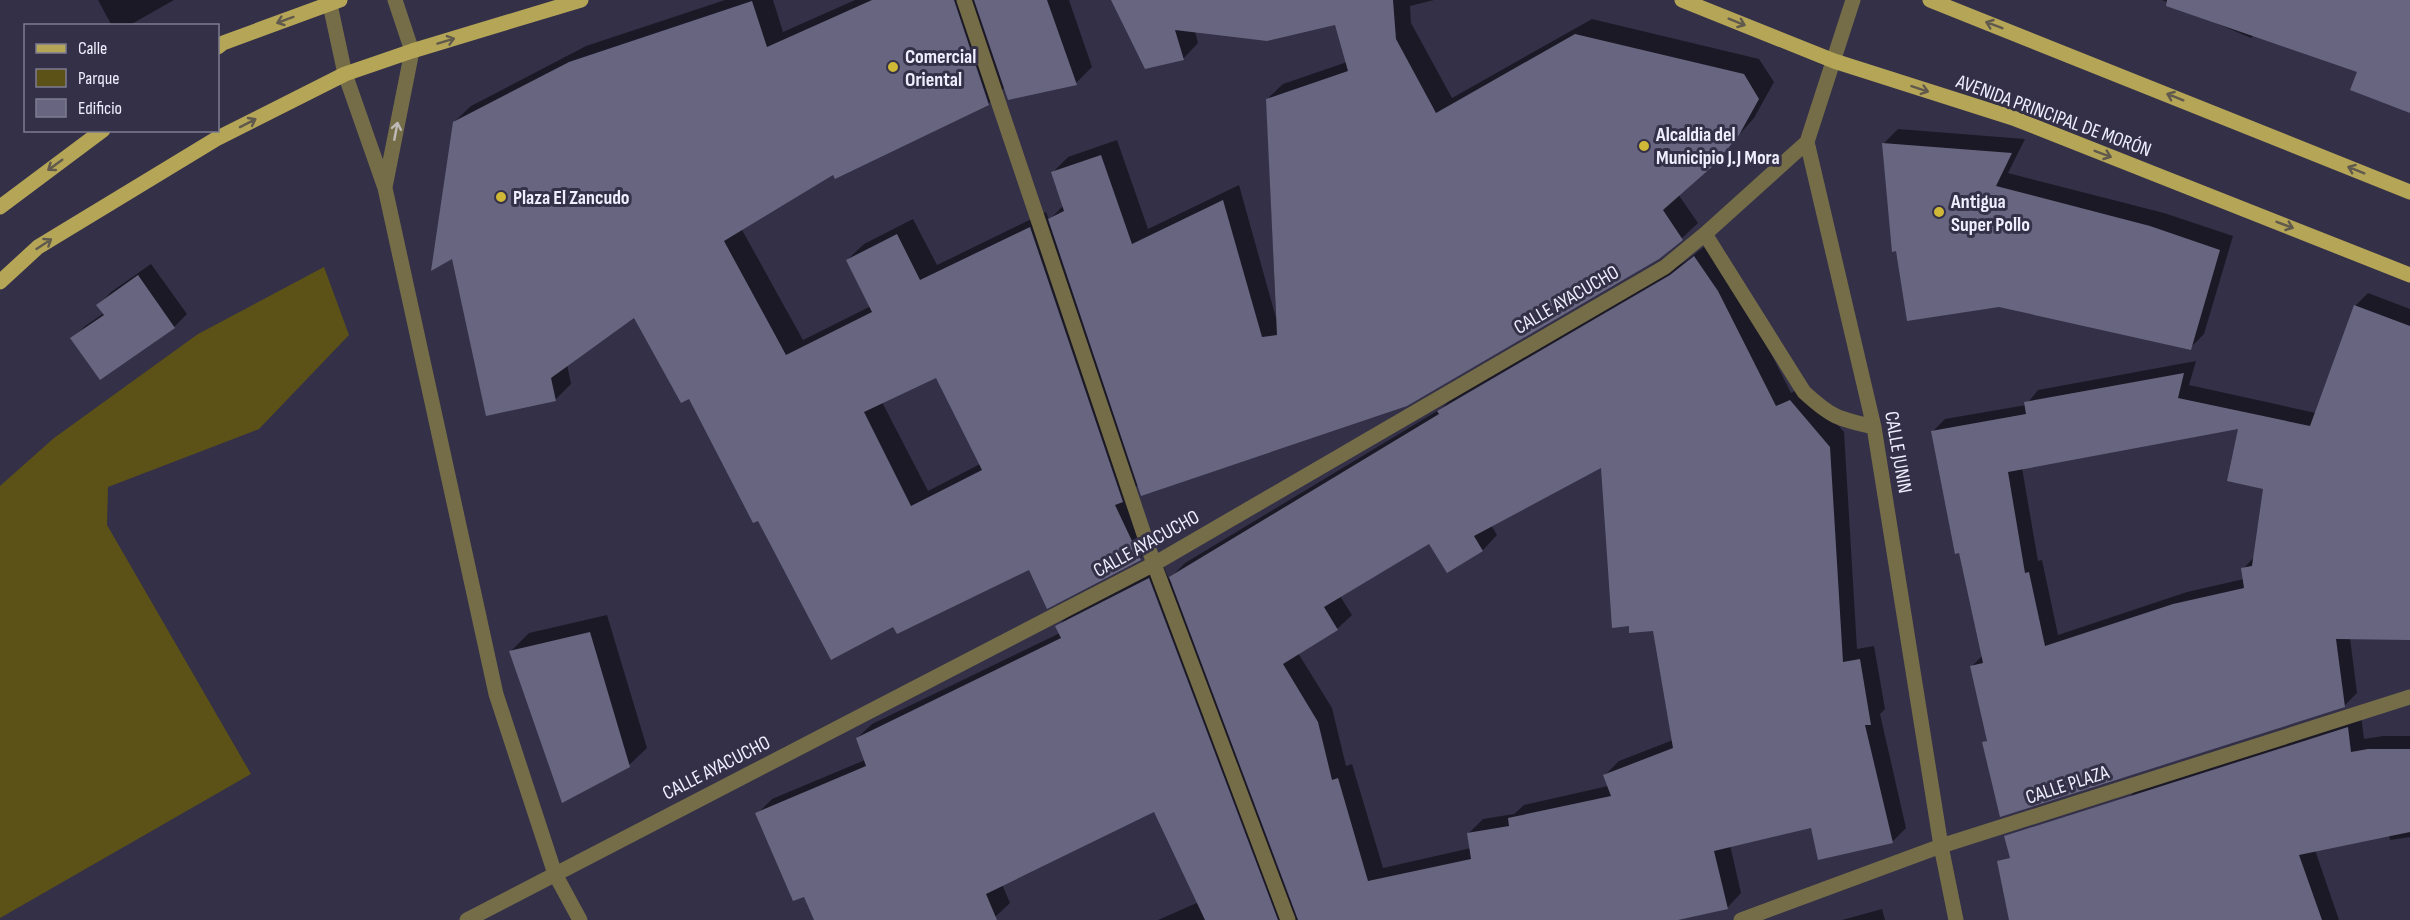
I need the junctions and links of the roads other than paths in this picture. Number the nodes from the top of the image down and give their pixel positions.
1 (395, 0) edge
2 (581, 0) edge
3 (964, 0) edge
4 (1682, 0) edge
5 (1853, 0) edge
6 (1930, 0) edge
7 (333, 1) edge
8 (219, 46) edge
9 (412, 51) junction
10 (1834, 61) junction
11 (345, 74) junction
12 (100, 132) edge
13 (1807, 142) junction
14 (385, 188) junction
15 (2410, 192) edge
16 (0, 207) edge
17 (1705, 234) junction
18 (2410, 274) edge
19 (0, 282) edge
20 (1874, 427) junction
21 (1154, 564) junction
22 (2410, 697) edge
23 (1941, 846) junction
24 (555, 874) junction
25 (467, 920) edge
26 (580, 920) edge
27 (1288, 920) edge
28 (1741, 920) edge
29 (1956, 920) edge

1 - 9 street
9 -> 2 main road
3 - 21 street
4 -> 10 main road, AVENIDA PRINCIPAL DE MORÓN
5 - 10 street
15 -> 6 main road
7 -> 8 main road
7 - 11 street
9 - 11 main road
14 -> 9 street
10 - 13 street
10 -> 18 main road, AVENIDA PRINCIPAL DE MORÓN
11 - 14 street
19 -> 11 main road
12 -> 16 main road
13 - 17 street, CALLE AYACUCHO
13 - 20 street, CALLE JUNIN
14 - 24 street
17 - 20 street
17 - 21 street, CALLE AYACUCHO
20 - 23 street, CALLE JUNIN
21 - 24 street, CALLE AYACUCHO
21 - 27 street
22 - 23 street, CALLE PLAZA
23 - 28 street, CALLE PLAZA
23 - 29 street, CALLE JUNIN
24 - 25 street, CALLE AYACUCHO
24 - 26 street

